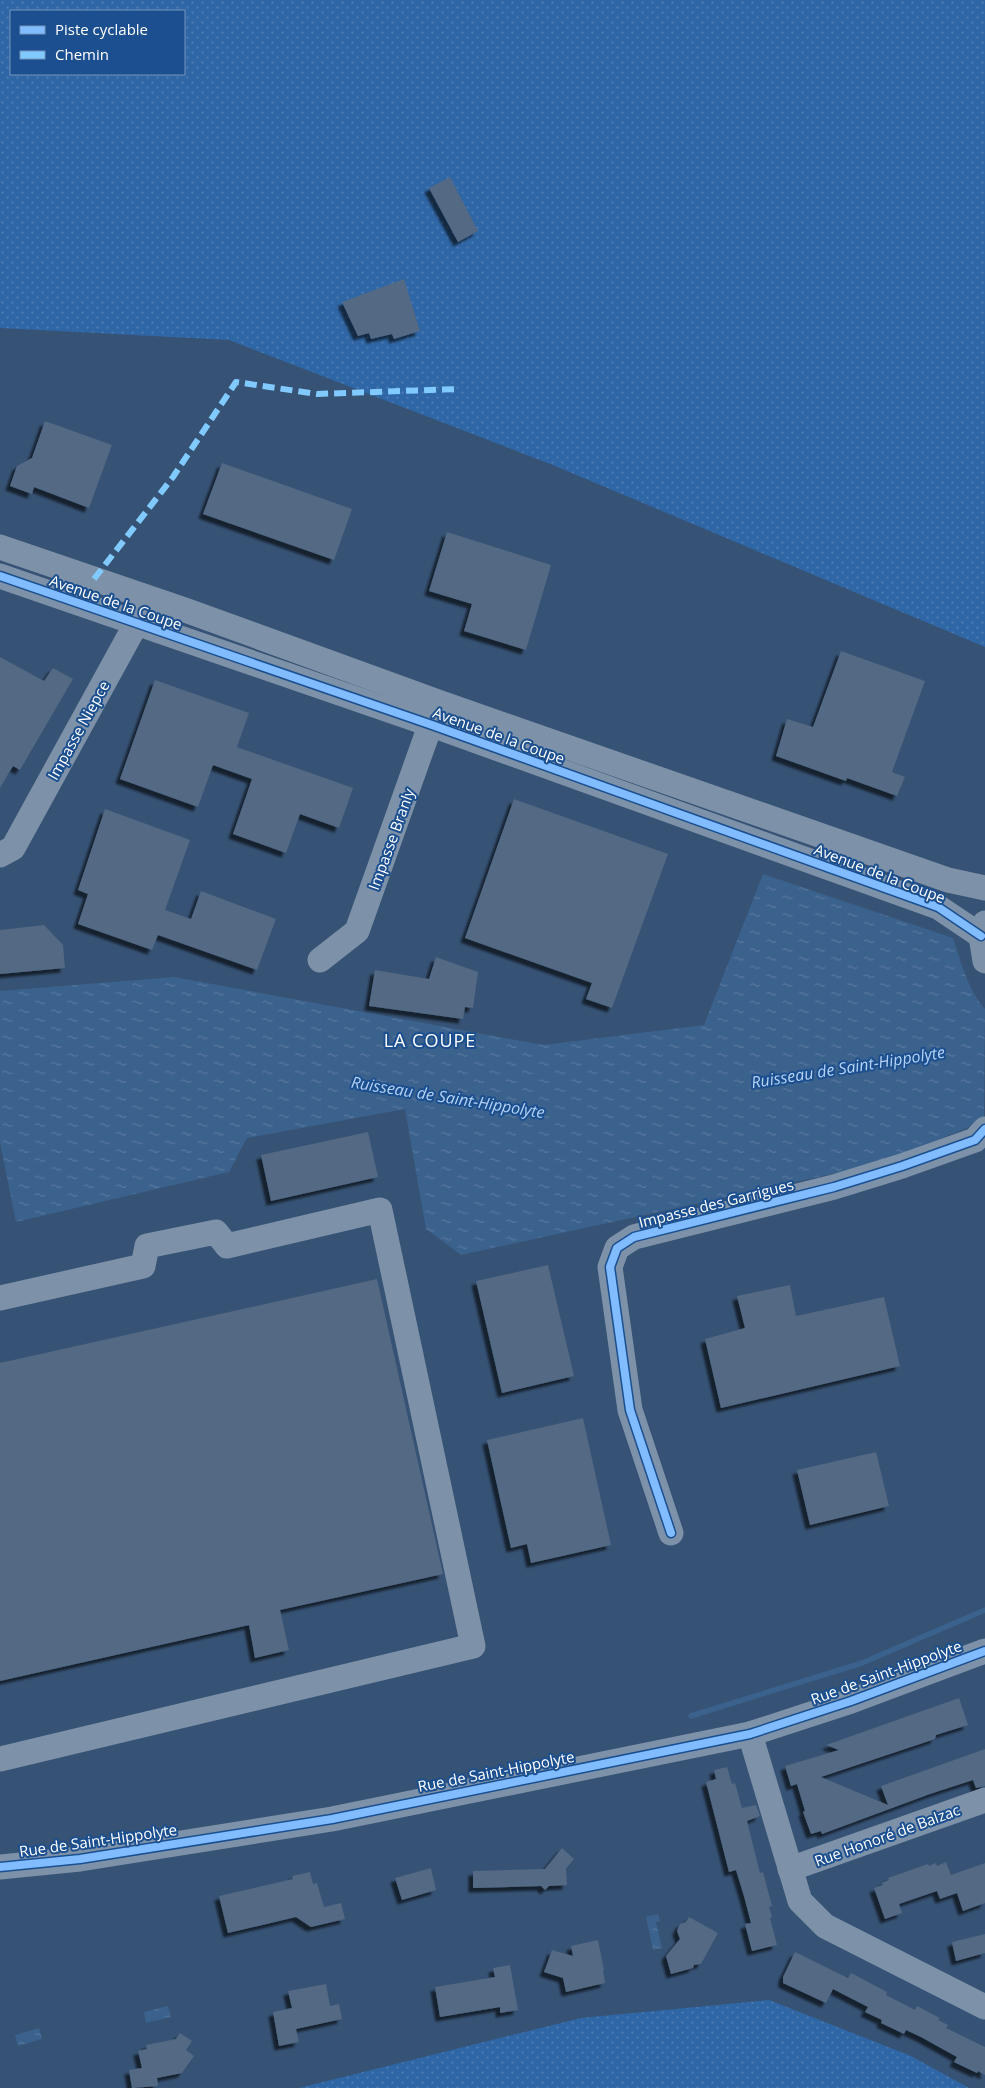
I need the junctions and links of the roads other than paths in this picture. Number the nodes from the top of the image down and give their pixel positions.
1 (0, 547) edge
2 (0, 576) edge
3 (145, 597) junction
4 (136, 624) junction
5 (438, 702) junction
6 (432, 726) junction
7 (0, 855) edge
8 (985, 888) edge
9 (983, 929) edge
10 (320, 960) dead end
11 (985, 961) edge
12 (985, 1129) edge
13 (0, 1298) edge
14 (671, 1533) dead end
15 (985, 1651) edge
16 (750, 1734) junction
17 (0, 1759) edge
18 (985, 1800) edge
19 (0, 1867) edge
20 (790, 1870) junction
21 (979, 2000) edge

1 - 3 street, Avenue de la Coupe
2 - 4 street, Avenue de la Coupe
3 - 4 street, Impasse Niepce
3 - 5 street, Avenue de la Coupe
4 - 6 street, Avenue de la Coupe
4 - 7 street, Impasse Niepce
5 - 6 street, Impasse Branly
5 - 8 street, Avenue de la Coupe
6 - 9 street, Avenue de la Coupe
6 - 10 street, Impasse Branly
9 - 11 street
12 - 14 street, Impasse des Garrigues
13 - 17 street
15 - 16 street, Rue de Saint-Hippolyte
16 - 19 street, Rue de Saint-Hippolyte
16 - 20 street
18 - 20 street, Rue Honoré de Balzac
20 - 21 street

